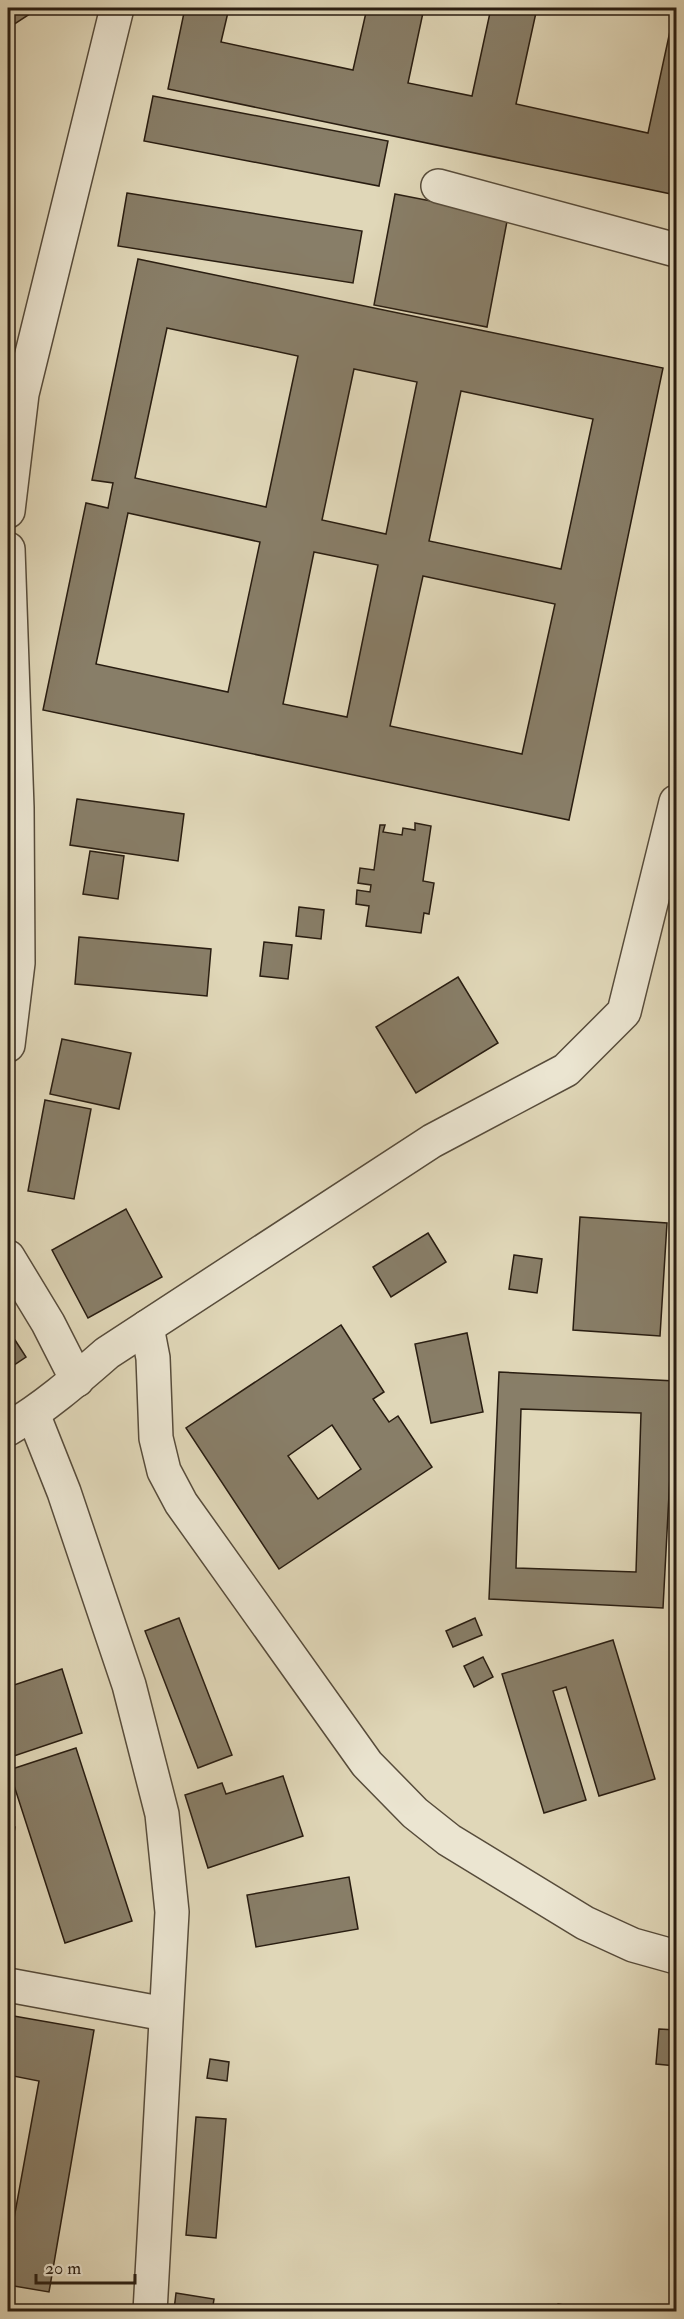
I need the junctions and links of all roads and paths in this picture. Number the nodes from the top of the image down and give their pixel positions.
1 (117, 8) edge
2 (438, 186) dead end
3 (676, 250) edge
4 (8, 512) edge
5 (8, 549) edge
6 (676, 802) edge
7 (12, 871) edge
8 (8, 1045) edge
9 (8, 1257) edge
10 (147, 1327) junction
11 (78, 1380) junction
12 (20, 1421) edge
13 (676, 1957) edge
14 (8, 1985) edge
15 (165, 2014) junction
16 (150, 2311) edge
17 (155, 2312) edge

1 - 4 street
2 - 3 street
5 - 7 street
6 - 10 street
7 - 8 street
9 - 11 street
10 - 11 street
10 - 13 street
11 - 12 street
12 - 15 street
14 - 15 street
15 - 16 street
16 - 17 street

